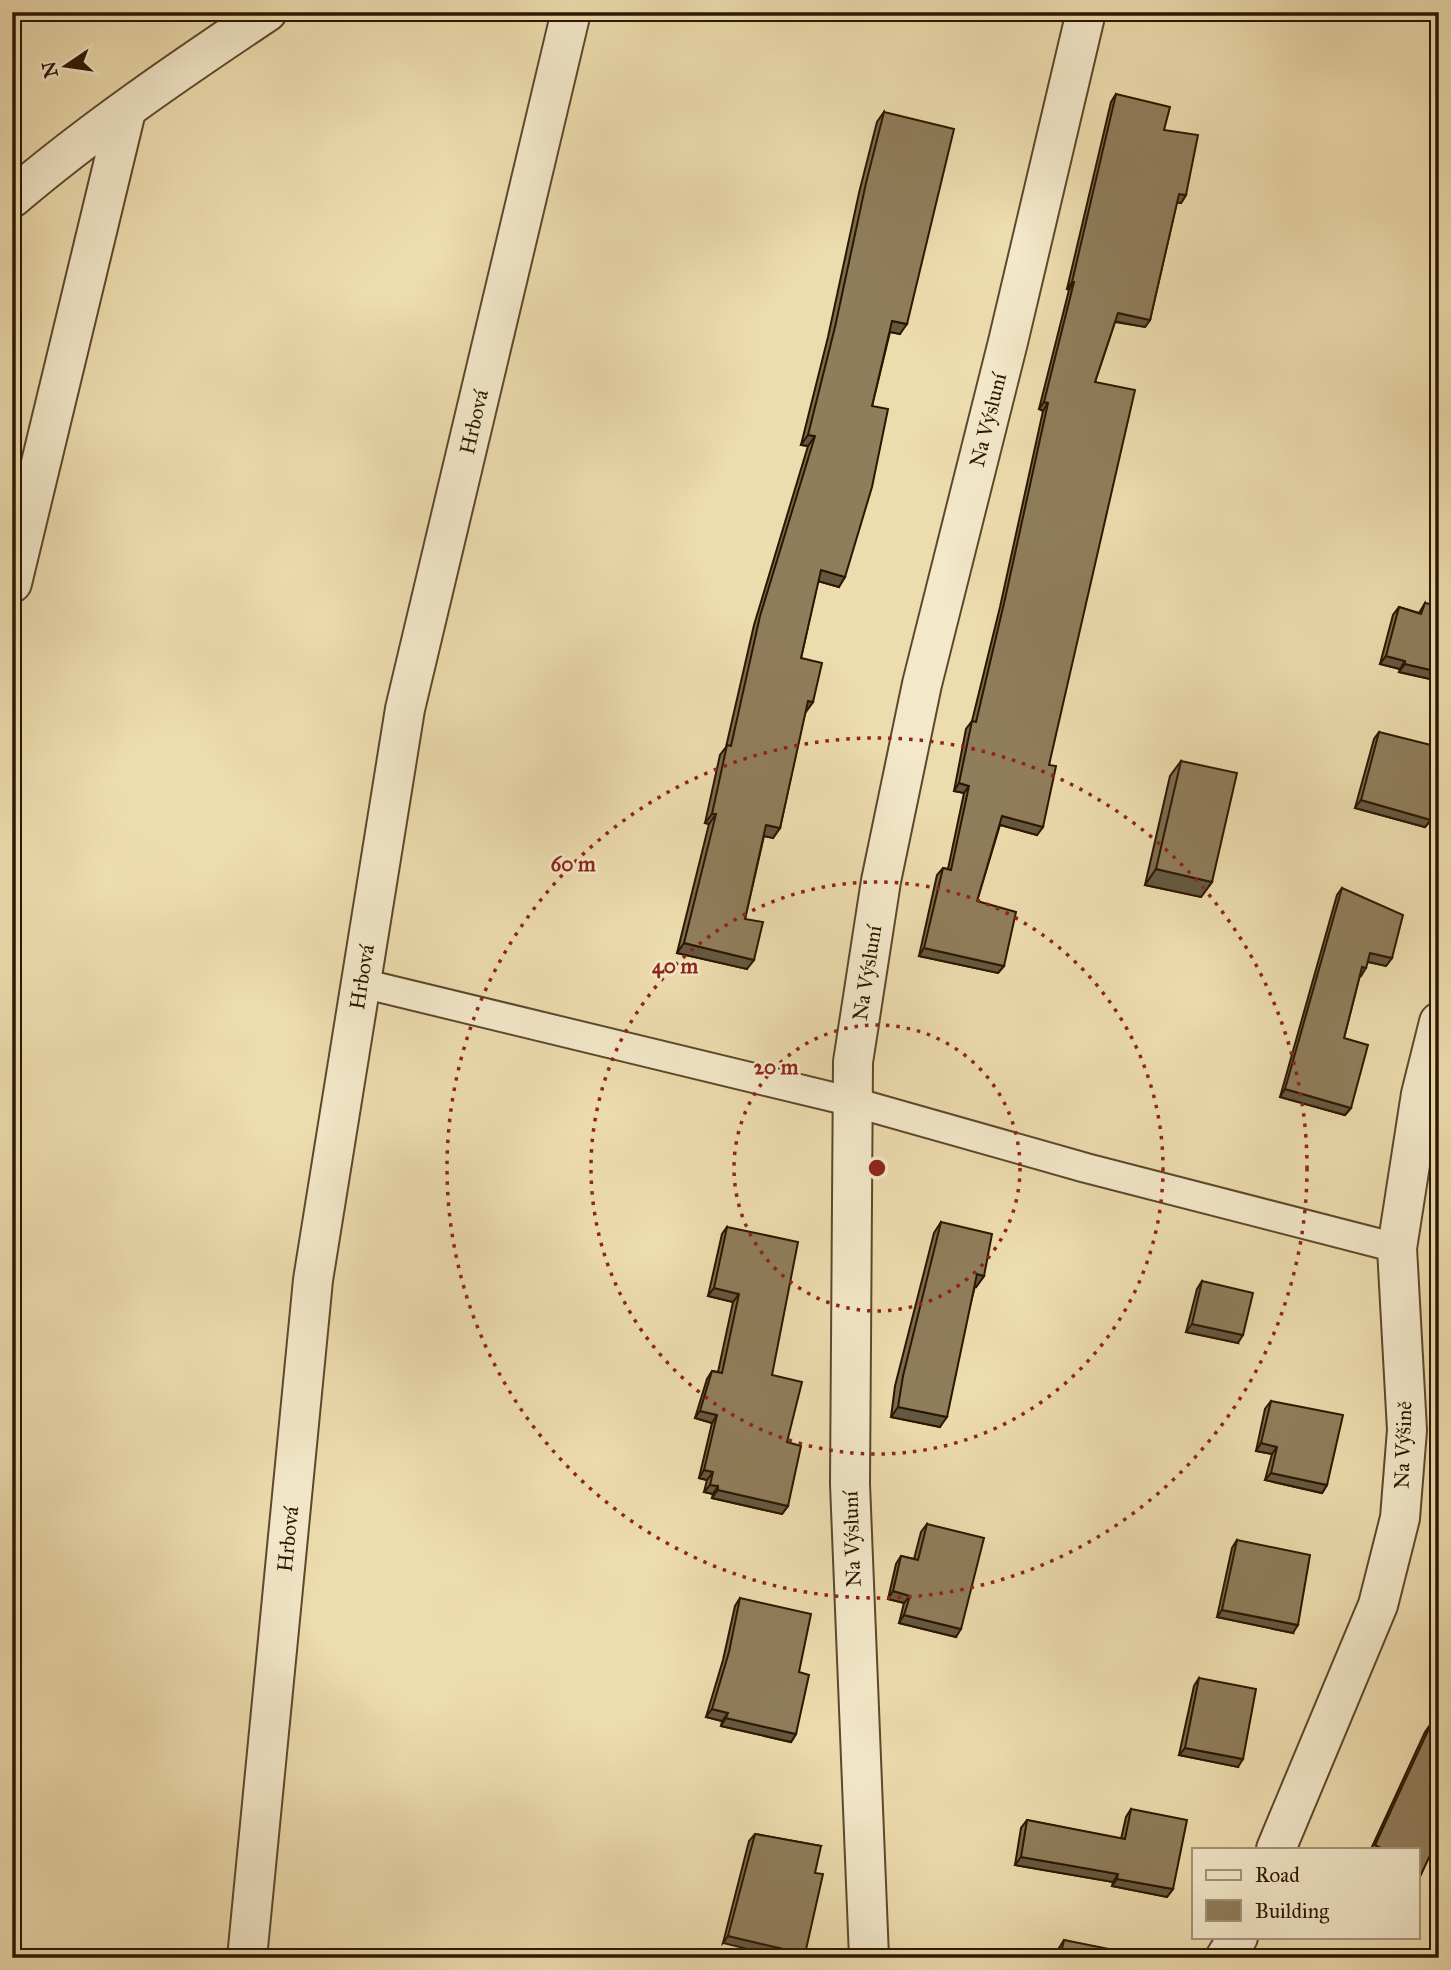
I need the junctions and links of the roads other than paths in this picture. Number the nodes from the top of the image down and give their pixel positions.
1 (267, 12) edge
2 (571, 12) edge
3 (1086, 12) edge
4 (126, 111) junction
5 (12, 198) edge
6 (12, 583) edge
7 (361, 984) junction
8 (1439, 1022) edge
9 (853, 1102) junction
10 (1397, 1248) junction
11 (1276, 1848) edge
12 (1238, 1938) edge
13 (1239, 1938) edge
14 (247, 1958) edge
15 (869, 1958) edge
16 (1225, 1958) edge
17 (1234, 1958) edge

1 - 4 street
2 - 7 street, Hrbová
3 - 9 street, Na Výsluní
4 - 5 street
4 - 6 street
7 - 9 lane
7 - 14 street, Hrbová
8 - 10 street, Na Výšině
9 - 10 lane
9 - 15 street, Na Výsluní
10 - 11 street, Na Výšině
12 - 16 street
13 - 17 street

